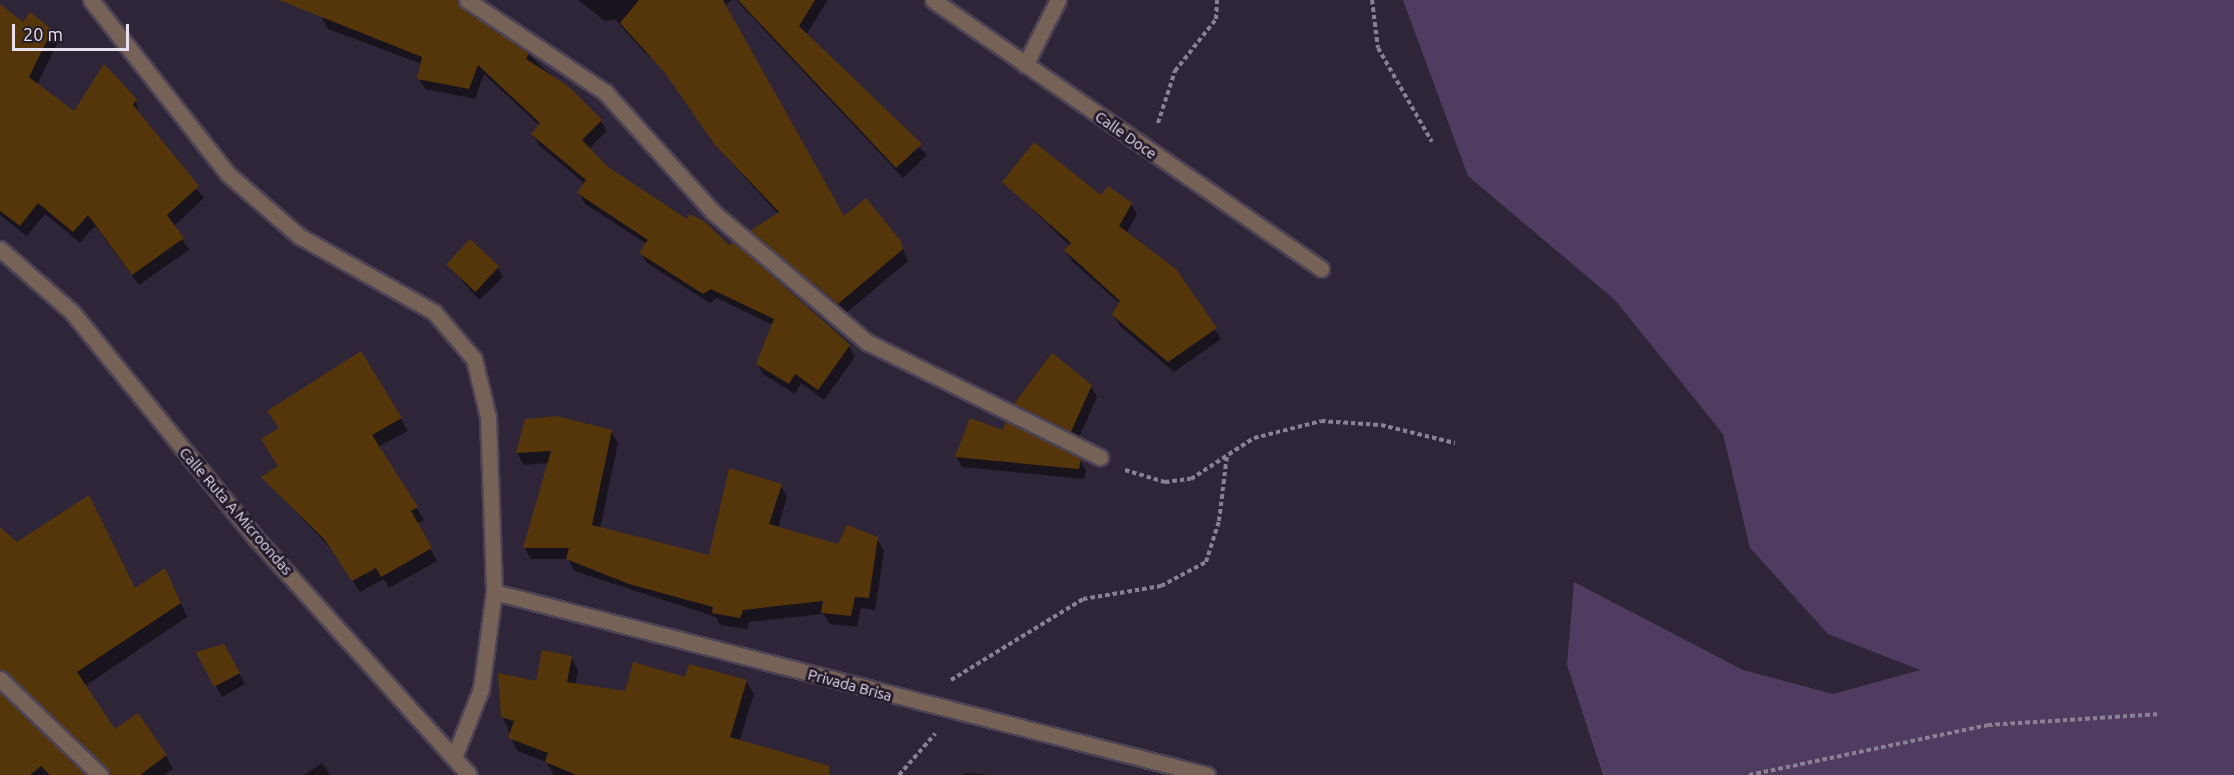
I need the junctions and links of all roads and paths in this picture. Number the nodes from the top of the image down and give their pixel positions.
1 (91, 0) edge
2 (467, 0) edge
3 (933, 0) edge
4 (1058, 0) edge
5 (1218, 0) edge
6 (1372, 0) edge
7 (1025, 64) junction
8 (1432, 142) dead end
9 (1147, 149) junction
10 (0, 249) edge
11 (1321, 269) dead end
12 (1455, 443) dead end
13 (1227, 454) junction
14 (1100, 457) joint
15 (494, 592) junction
16 (0, 679) edge
17 (922, 704) junction
18 (951, 712) junction
19 (2160, 714) dead end
20 (455, 755) junction
21 (100, 775) edge
22 (469, 775) edge
23 (899, 775) edge
24 (1207, 775) edge
25 (1749, 775) edge

1 - 15 street
2 - 14 street
3 - 7 street, Calle Doce
4 - 7 street
5 - 9 path
6 - 8 path
7 - 9 street, Calle Doce
9 - 11 street, Calle Doce
10 - 20 street, Calle Ruta A Microondas
12 - 13 path
13 - 14 path
13 - 17 path
15 - 17 street, Privada Brisa
15 - 20 street
16 - 21 street
17 - 18 street, Privada Brisa
18 - 23 path
18 - 24 street, Privada Brisa
19 - 25 path
20 - 22 street, Calle Ruta A Microondas

